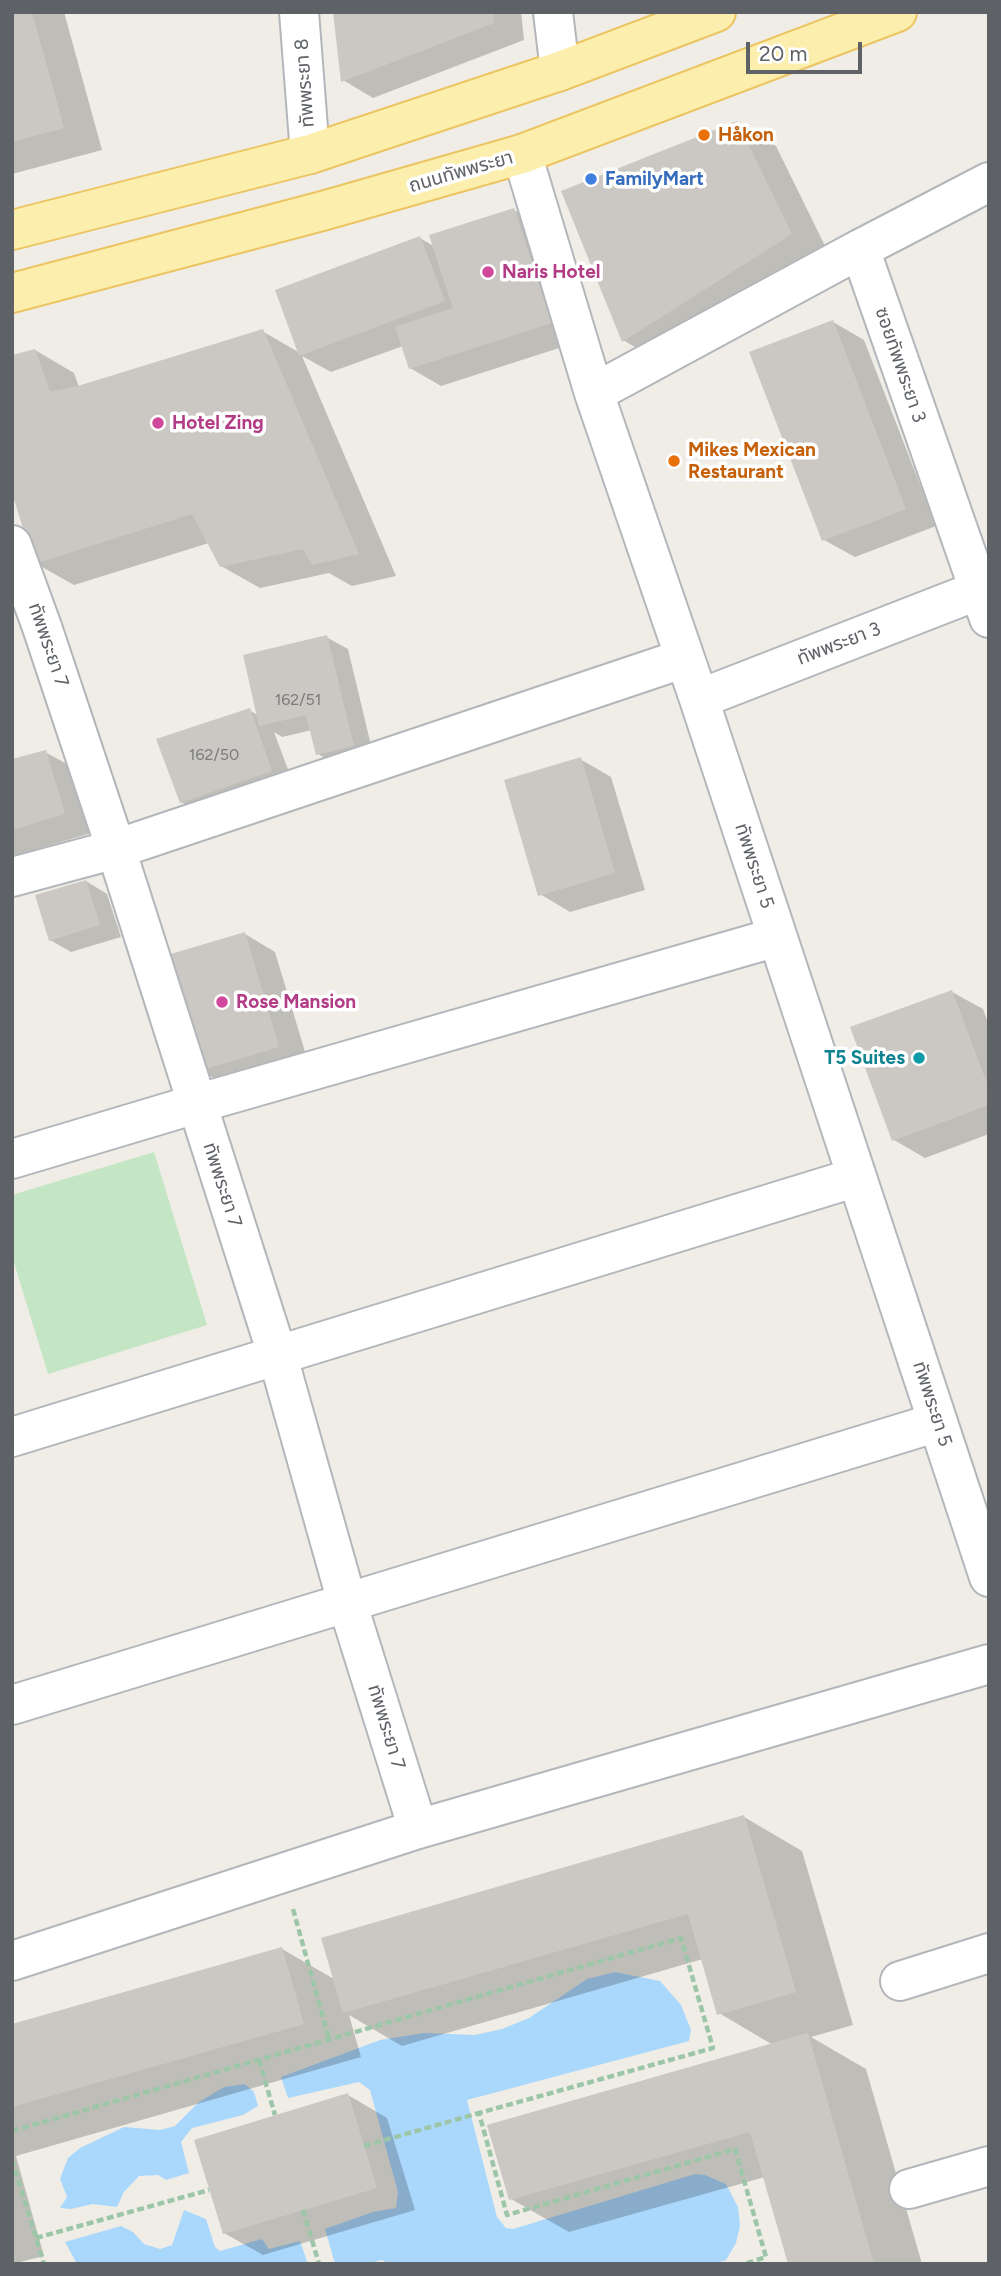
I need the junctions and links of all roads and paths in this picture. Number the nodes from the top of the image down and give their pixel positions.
1 (299, 12) edge
2 (553, 12) edge
3 (716, 12) edge
4 (897, 12) edge
5 (560, 71) junction
6 (310, 154) junction
7 (522, 154) junction
8 (989, 181) edge
9 (12, 230) edge
10 (860, 248) junction
11 (12, 293) edge
12 (594, 393) junction
13 (12, 545) edge
14 (984, 604) edge
15 (27, 628) edge
16 (685, 658) junction
17 (699, 698) junction
18 (116, 849) junction
19 (12, 877) edge
20 (777, 937) junction
21 (196, 1104) junction
22 (12, 1159) edge
23 (857, 1177) junction
24 (278, 1357) junction
25 (938, 1422) junction
26 (12, 1437) edge
27 (989, 1577) edge
28 (347, 1602) junction
29 (989, 1664) edge
30 (12, 1705) edge
31 (418, 1829) junction
32 (284, 1874) junction
33 (989, 1953) edge
34 (12, 1961) edge
35 (900, 1981) dead end
36 (329, 2039) junction
37 (259, 2060) junction
38 (479, 2113) junction
39 (275, 2115) dead end
40 (12, 2131) edge
41 (364, 2146) dead end
42 (12, 2160) edge
43 (989, 2166) edge
44 (909, 2189) dead end
45 (209, 2190) dead end
46 (303, 2210) dead end
47 (36, 2238) junction
48 (44, 2264) edge
49 (319, 2264) edge
50 (744, 2264) edge

1 - 6 street, ทัพพระยา 8
2 - 5 street
3 - 5 main road
4 - 7 main road, ถนนทัพพระยา
5 - 6 main road
6 - 9 main road
7 - 11 main road, ถนนทัพพระยา
7 - 12 street, ทัพพระยา 5
8 - 10 street
10 - 12 street
10 - 14 street, ซอยทัพพระยา 3
12 - 16 street, ทัพพระยา 5
13 - 15 street, ทัพพระยา 7
14 - 17 street, ทัพพระยา 3
15 - 18 street, ทัพพระยา 7
16 - 17 street, ทัพพระยา 5
16 - 18 street
17 - 20 street, ทัพพระยา 5
18 - 19 street
18 - 21 street, ทัพพระยา 7
20 - 21 street
20 - 23 street, ทัพพระยา 5
21 - 22 street
21 - 24 street, ทัพพระยา 7
23 - 24 street
23 - 25 street, ทัพพระยา 5
24 - 26 street
24 - 28 street, ทัพพระยา 7
25 - 27 street, ทัพพระยา 5
25 - 28 street
28 - 30 street
28 - 31 street, ทัพพระยา 7
29 - 31 street
31 - 32 street
32 - 34 street
32 - 36 path
33 - 35 street
36 - 37 path
36 - 38 path
37 - 39 path
37 - 40 path
38 - 41 path
38 - 50 path
42 - 47 path
43 - 44 street
45 - 47 path
46 - 49 path
47 - 48 path

